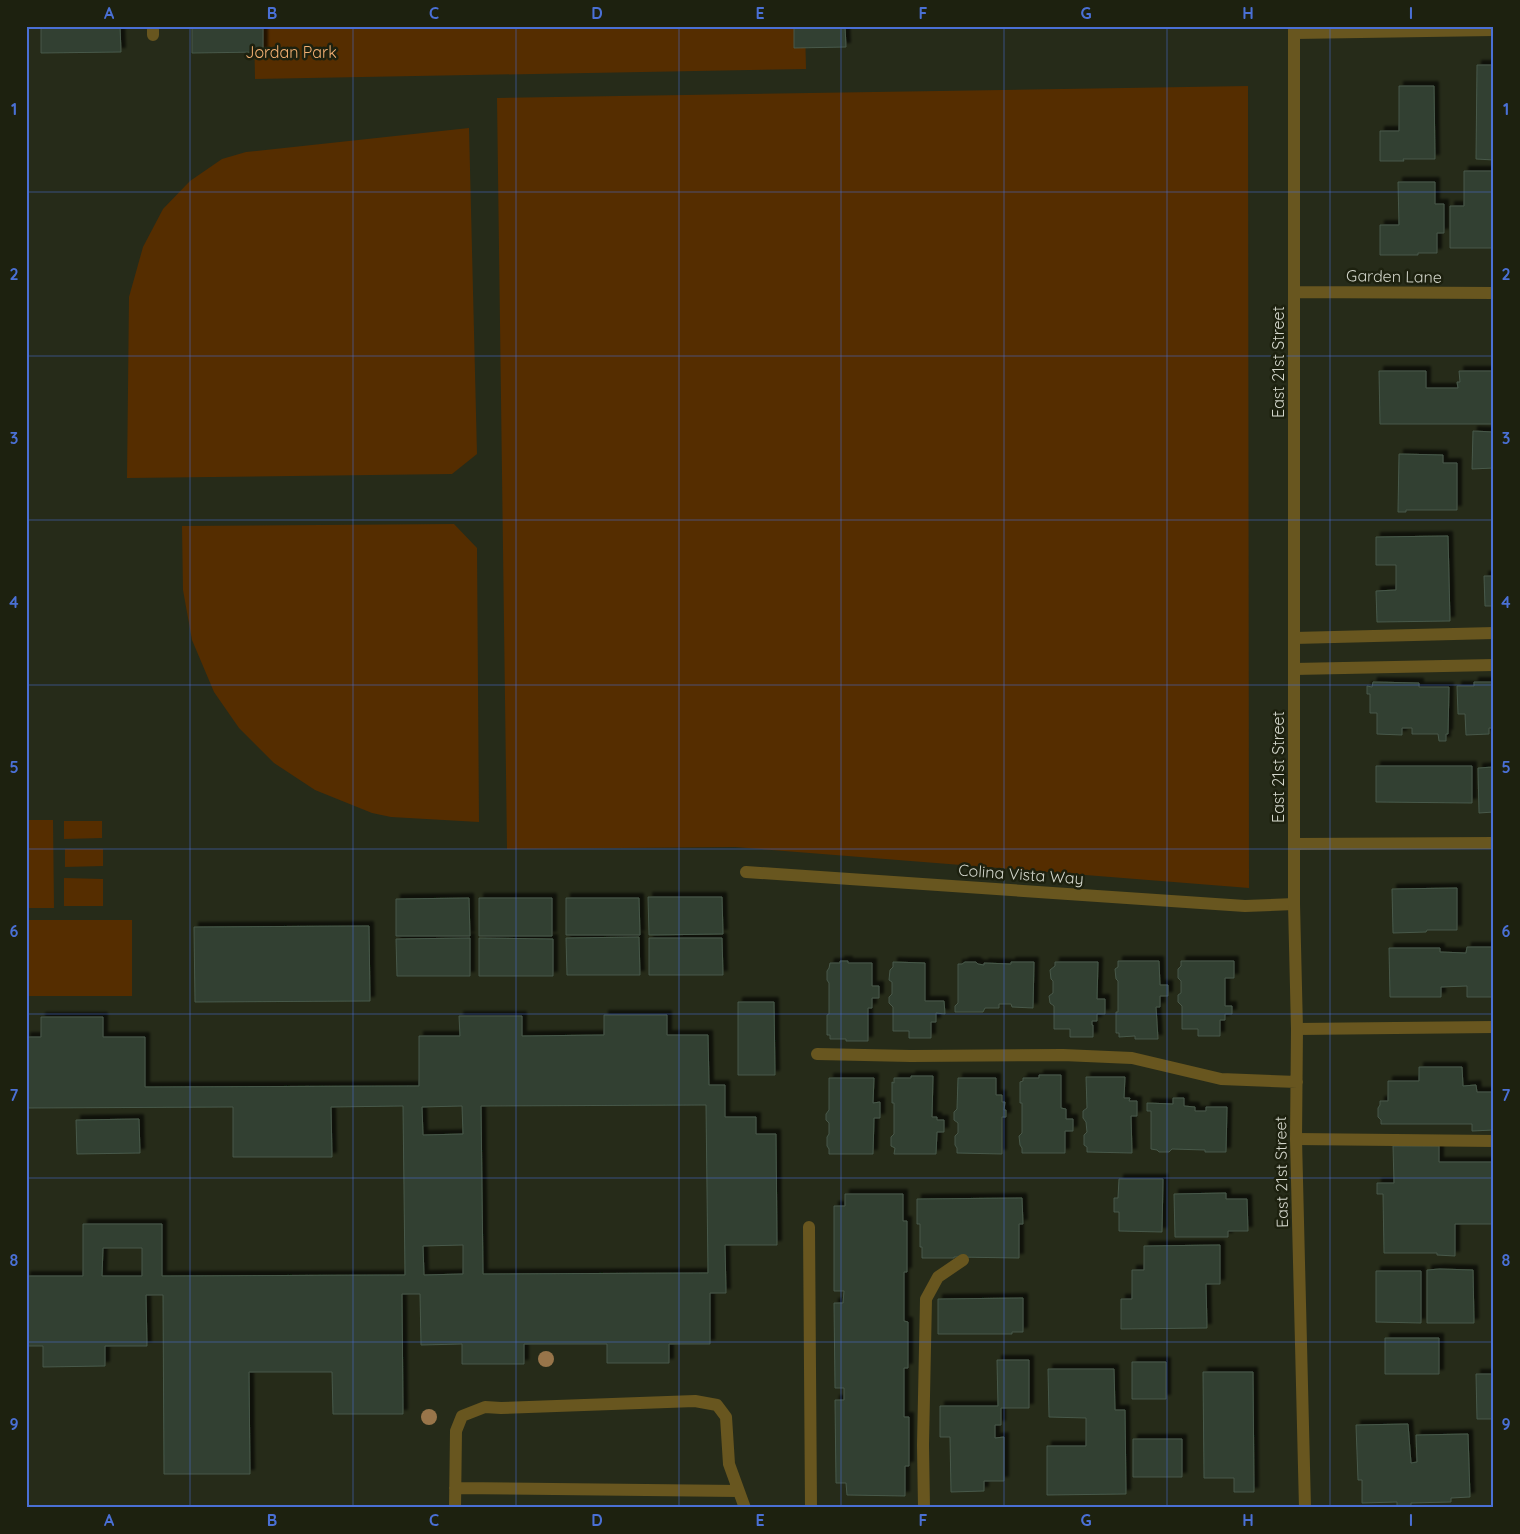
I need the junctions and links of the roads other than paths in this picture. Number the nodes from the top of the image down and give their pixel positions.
1 (1294, 29) edge
2 (1494, 30) edge
3 (1294, 292) junction
4 (1494, 294) edge
5 (1494, 633) edge
6 (1294, 638) junction
7 (1494, 665) edge
8 (1294, 668) junction
9 (1494, 843) edge
10 (1294, 844) junction
11 (746, 872) dead end
12 (1294, 904) junction
13 (1494, 1028) edge
14 (1297, 1029) junction
15 (817, 1054) dead end
16 (1297, 1082) junction
17 (1296, 1139) junction
18 (1494, 1141) edge
19 (809, 1227) dead end
20 (963, 1260) dead end
21 (456, 1488) junction
22 (738, 1491) junction
23 (455, 1508) edge
24 (745, 1508) edge
25 (811, 1508) edge
26 (924, 1508) edge
27 (1305, 1508) edge

1 - 2 street
1 - 3 street, East 21st Street
3 - 4 street, Garden Lane
3 - 6 street, East 21st Street
5 - 6 street
6 - 8 street, East 21st Street
7 - 8 street
8 - 10 street, East 21st Street
9 - 10 street
10 - 12 street, East 21st Street
11 - 12 street, Colina Vista Way
12 - 14 street, East 21st Street
13 - 14 street
14 - 16 street, East 21st Street
15 - 16 street
16 - 17 street, East 21st Street
17 - 18 street
17 - 27 street, East 21st Street
19 - 25 street
20 - 26 street
21 - 22 street
21 - 22 street
21 - 23 street
22 - 24 street

